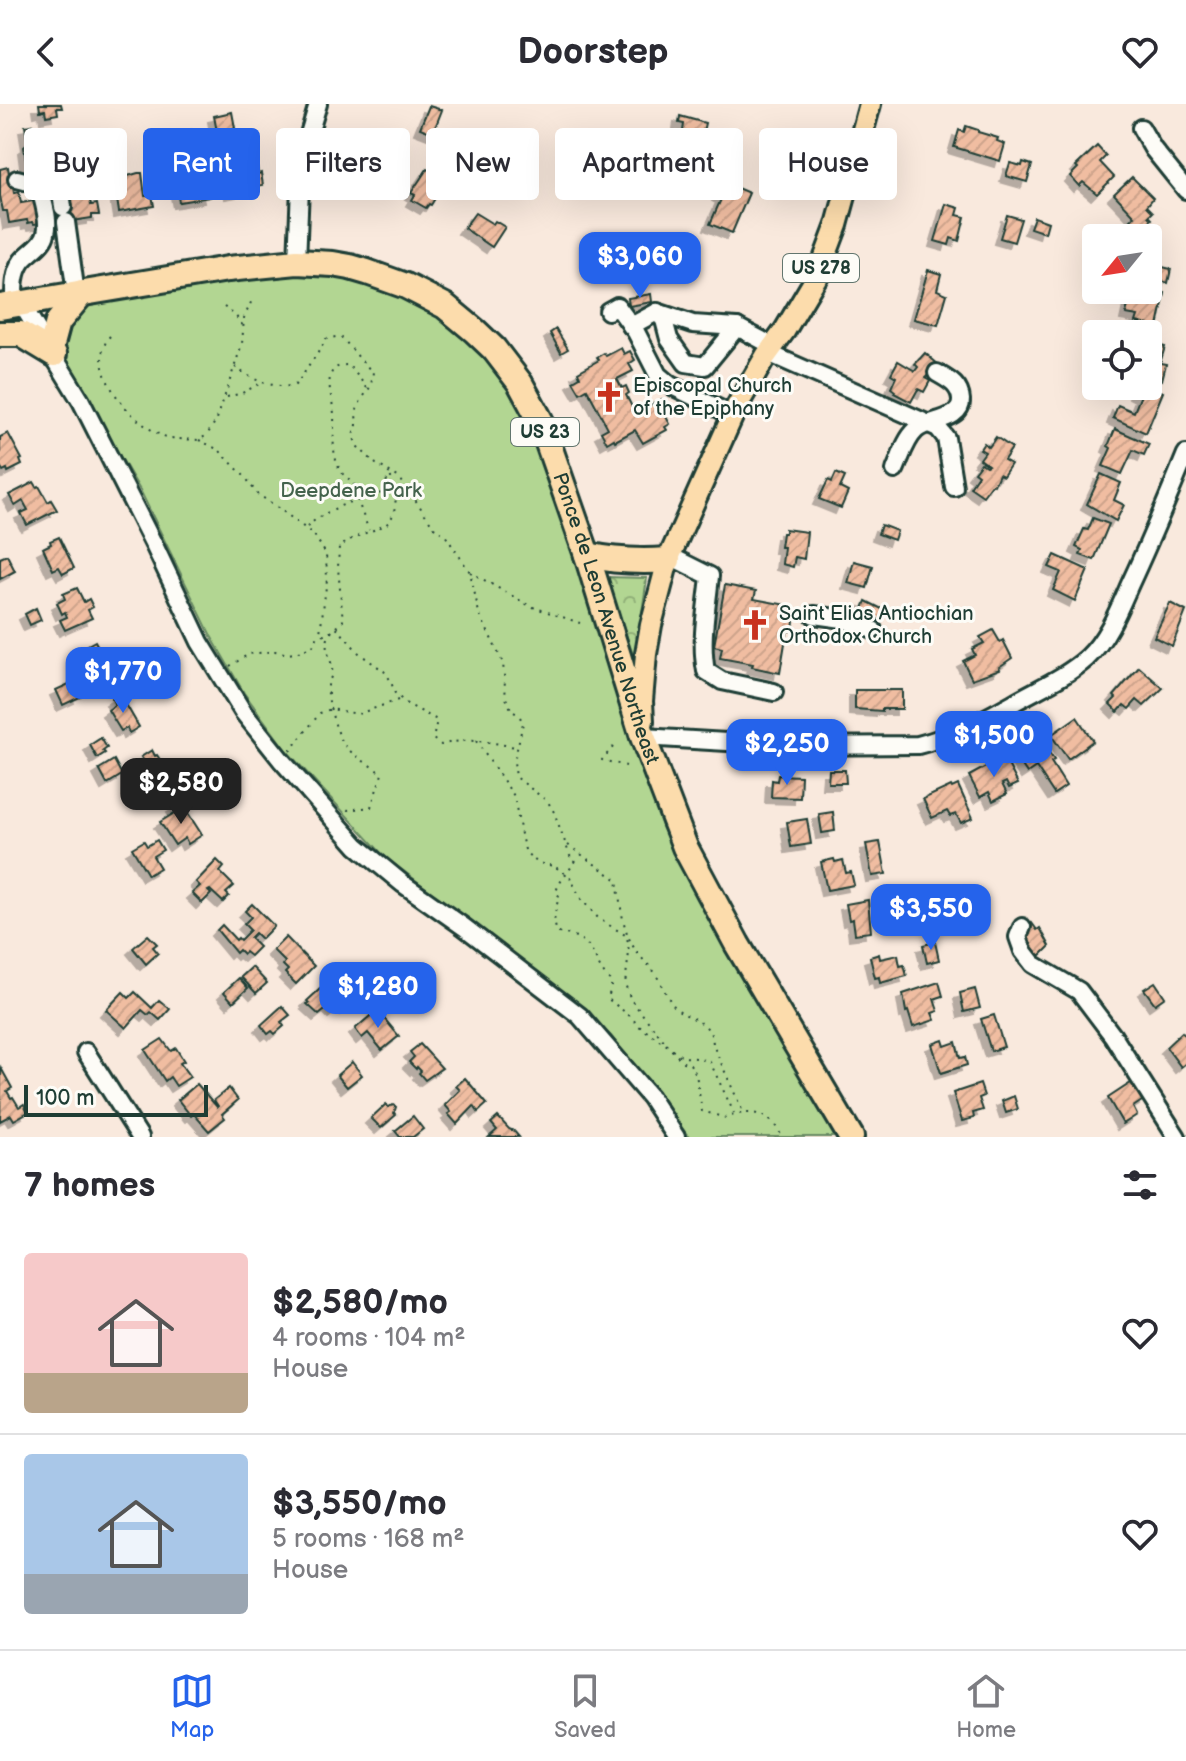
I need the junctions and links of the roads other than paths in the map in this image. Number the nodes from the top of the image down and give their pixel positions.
1 (318, 104) edge
2 (870, 104) edge
3 (1141, 128) dead end
4 (17, 179) dead end
5 (1186, 190) edge
6 (62, 200) edge
7 (297, 262) junction
8 (79, 294) junction
9 (12, 305) edge
10 (608, 311) dead end
11 (657, 312) junction
12 (631, 326) junction
13 (737, 327) junction
14 (0, 334) edge
15 (770, 349) junction
16 (52, 351) junction
17 (937, 373) dead end
18 (732, 415) junction
19 (924, 424) junction
20 (1186, 454) edge
21 (895, 470) dead end
22 (954, 487) dead end
23 (587, 555) junction
24 (669, 558) junction
25 (814, 615) dead end
26 (873, 630) dead end
27 (774, 692) dead end
28 (643, 737) junction
29 (1022, 927) dead end
30 (86, 1052) dead end
31 (140, 1137) edge
32 (676, 1137) edge
33 (851, 1137) edge
34 (1177, 1137) edge

1 - 7 street
2 - 15 main road, US 278
3 - 5 street
4 - 9 street
6 - 8 street
7 - 8 highway, Ponce de Leon Avenue Northeast / US 23
7 - 23 highway, Ponce de Leon Avenue Northeast / US 23
8 - 9 highway, Ponce de Leon Avenue Northeast / US 23
8 - 16 highway
9 - 16 street
10 - 12 street
11 - 12 street
11 - 13 street
11 - 13 street
12 - 18 street
13 - 15 street
14 - 16 highway
15 - 18 main road, US 278
15 - 19 street
16 - 32 street
17 - 19 street
18 - 24 main road, US 278
19 - 21 street
19 - 22 street
20 - 28 street
23 - 24 highway
23 - 28 highway, Ponce de Leon Avenue Northeast / US 23
24 - 27 street
24 - 28 main road, US 278
25 - 26 street
28 - 33 highway, Ponce de Leon Avenue Northeast / US 23
29 - 34 street
30 - 31 street

